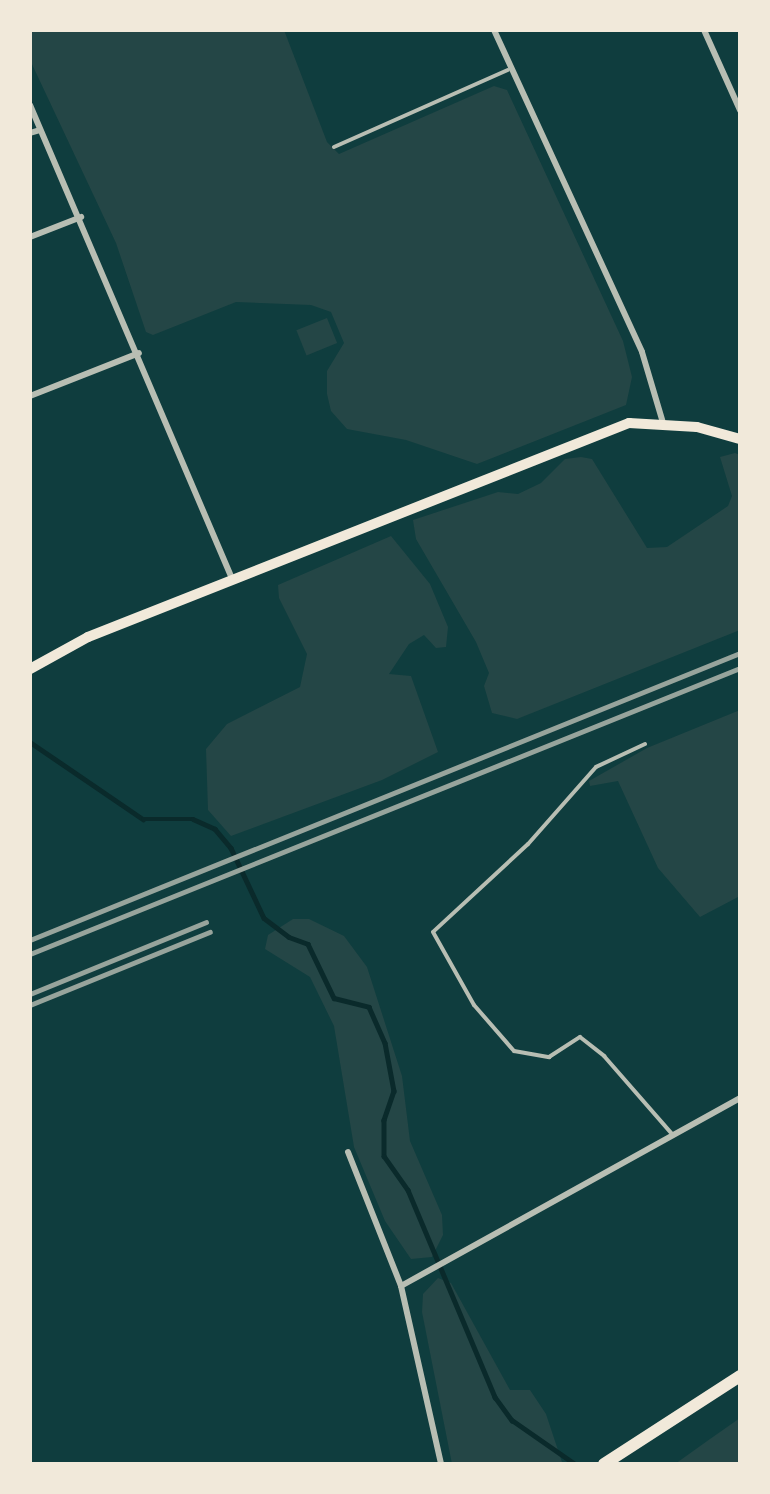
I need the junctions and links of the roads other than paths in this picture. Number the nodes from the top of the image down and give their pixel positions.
1 (494, 30) edge
2 (704, 30) edge
3 (508, 70) junction
4 (30, 105) edge
5 (740, 110) edge
6 (40, 130) junction
7 (30, 133) edge
8 (334, 147) dead end
9 (81, 217) junction
10 (30, 237) edge
11 (139, 353) junction
12 (30, 396) edge
13 (663, 423) junction
14 (740, 439) edge
15 (234, 583) junction
16 (30, 669) edge
17 (645, 744) dead end
18 (740, 1098) edge
19 (674, 1136) junction
20 (348, 1152) dead end
21 (401, 1286) junction
22 (740, 1376) edge
23 (441, 1464) edge
24 (604, 1464) edge

1 - 3 street
2 - 5 street
3 - 8 lane
3 - 13 street
4 - 6 street
6 - 7 street
6 - 9 street
9 - 10 street
9 - 11 street
11 - 12 street
11 - 15 street
13 - 14 main road
13 - 15 main road
15 - 16 main road
17 - 19 lane
18 - 19 street
19 - 21 street
20 - 21 street
21 - 23 street
22 - 24 main road

